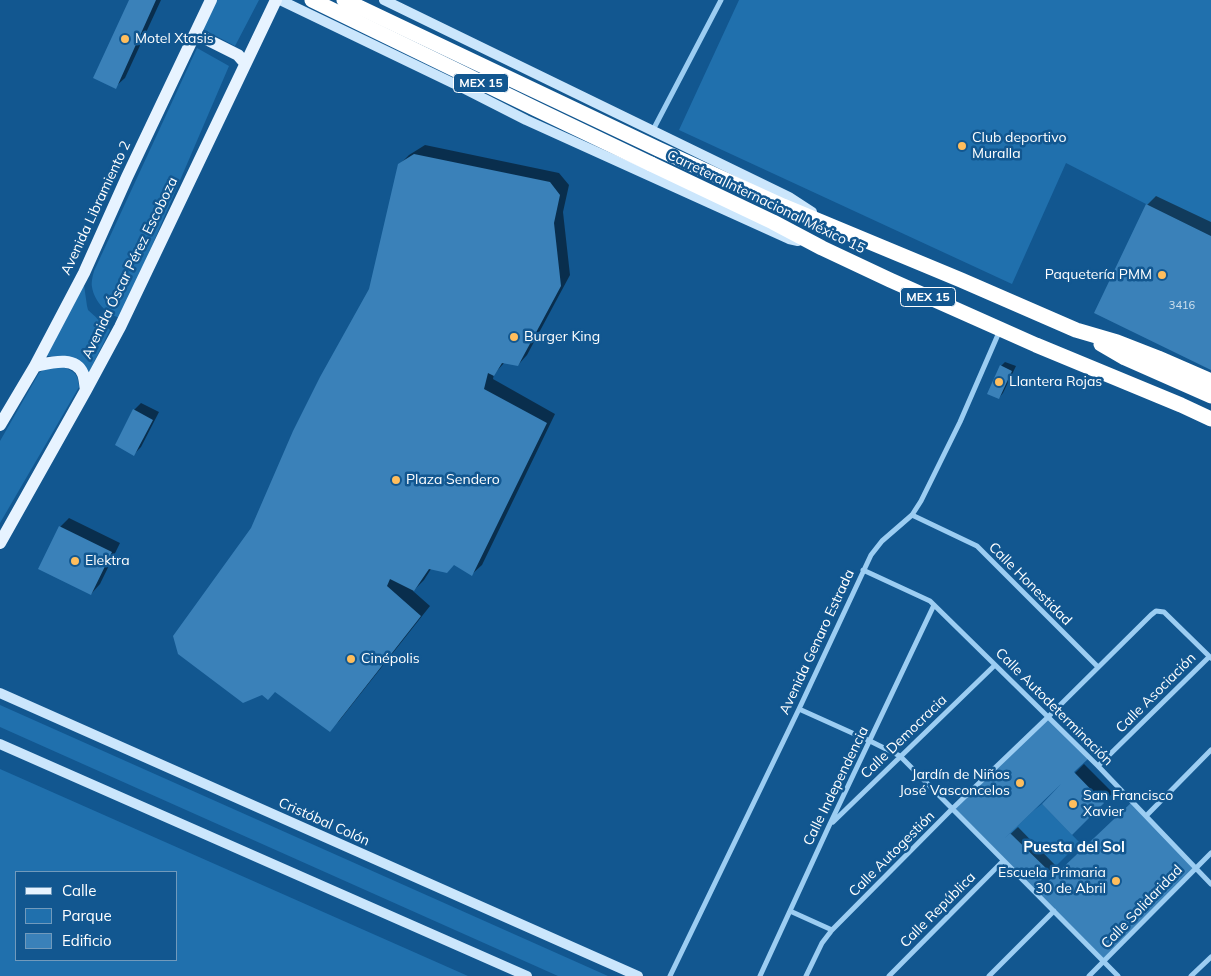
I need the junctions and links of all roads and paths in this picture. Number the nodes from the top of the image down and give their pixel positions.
1 (210, 0) edge
2 (276, 0) edge
3 (280, 0) edge
4 (312, 0) edge
5 (319, 0) edge
6 (344, 0) edge
7 (384, 0) edge
8 (721, 0) edge
9 (328, 23) junction
10 (192, 38) junction
11 (245, 63) junction
12 (653, 130) junction
13 (832, 225) junction
14 (822, 248) junction
15 (1001, 328) junction
16 (1076, 330) junction
17 (35, 366) junction
18 (1211, 382) edge
19 (86, 390) junction
20 (1211, 396) edge
21 (1211, 419) edge
22 (0, 425) edge
23 (912, 515) junction
24 (0, 543) edge
25 (863, 570) junction
26 (934, 605) junction
27 (1210, 658) edge
28 (995, 665) junction
29 (1098, 667) junction
30 (0, 693) edge
31 (799, 709) junction
32 (1048, 716) junction
33 (870, 741) junction
34 (0, 744) edge
35 (1211, 750) edge
36 (900, 756) junction
37 (1098, 766) junction
38 (952, 809) junction
39 (1146, 816) junction
40 (829, 826) junction
41 (1211, 853) edge
42 (1003, 861) junction
43 (1195, 868) junction
44 (1211, 884) edge
45 (790, 911) junction
46 (1054, 911) junction
47 (832, 930) junction
48 (1211, 957) edge
49 (1104, 961) junction
50 (527, 976) edge
51 (638, 976) edge
52 (670, 976) edge
53 (760, 976) edge
54 (806, 976) edge
55 (889, 976) edge
56 (989, 976) edge
57 (1088, 976) edge
58 (1118, 976) edge
59 (1191, 976) edge

1 - 10 main road, Avenida Libramiento 2
2 - 11 main road, Avenida Óscar Pérez Escoboza
3 - 9 street
4 - 14 highway, Carretera Internacional México 15 / MEX 15, bridge
5 - 9 street
6 - 13 highway, Carretera Internacional México 15 / MEX 15
7 - 12 street
8 - 12 street
9 - 14 street
10 - 11 main road
10 - 17 main road, Avenida Libramiento 2
11 - 19 main road, Avenida Óscar Pérez Escoboza
12 - 13 street
13 - 16 highway, Carretera Internacional México 15 / MEX 15
14 - 15 highway, Carretera Internacional México 15 / MEX 15
15 - 21 highway, Carretera Internacional México 15 / MEX 15
15 - 23 street, Avenida Genaro Estrada
16 - 18 highway, Carretera Internacional México 15 / MEX 15
16 - 20 highway, MEX 15
17 - 19 main road
17 - 22 main road, Avenida Libramiento 2
19 - 24 main road, Avenida Óscar Pérez Escoboza
23 - 25 street, Avenida Genaro Estrada
23 - 29 street, Calle Honestidad
25 - 26 street, Calle Autodeterminación
25 - 31 street, Avenida Genaro Estrada
26 - 28 street, Calle Autodeterminación
26 - 33 street, Calle Independencia
27 - 29 street, Calle Autogestión
27 - 37 street, Calle Asociación
28 - 32 street, Calle Autodeterminación
28 - 36 street, Calle Democracia
29 - 32 street, Calle Autogestión
30 - 51 street, Cristóbal Colón
31 - 33 street
31 - 52 street, Avenida Genaro Estrada
32 - 37 street, Calle Autodeterminación
32 - 38 street, Calle Autogestión
33 - 36 street
33 - 40 street, Calle Independencia
34 - 50 street
35 - 39 street
36 - 38 street
36 - 40 street, Calle Democracia
37 - 39 street, Calle Autodeterminación
38 - 42 street
38 - 47 street, Calle Autogestión
39 - 43 street, Calle Autodeterminación
40 - 45 street, Calle Independencia
41 - 43 street, Calle Solidaridad
42 - 46 street
42 - 55 street, Calle República
43 - 44 street, Calle Autodeterminación
43 - 49 street, Calle Solidaridad
45 - 47 street
45 - 53 street, Calle Independencia
46 - 49 street
46 - 56 street
47 - 54 street, Calle Autogestión
48 - 59 street
49 - 57 street, Calle Solidaridad
49 - 58 street

